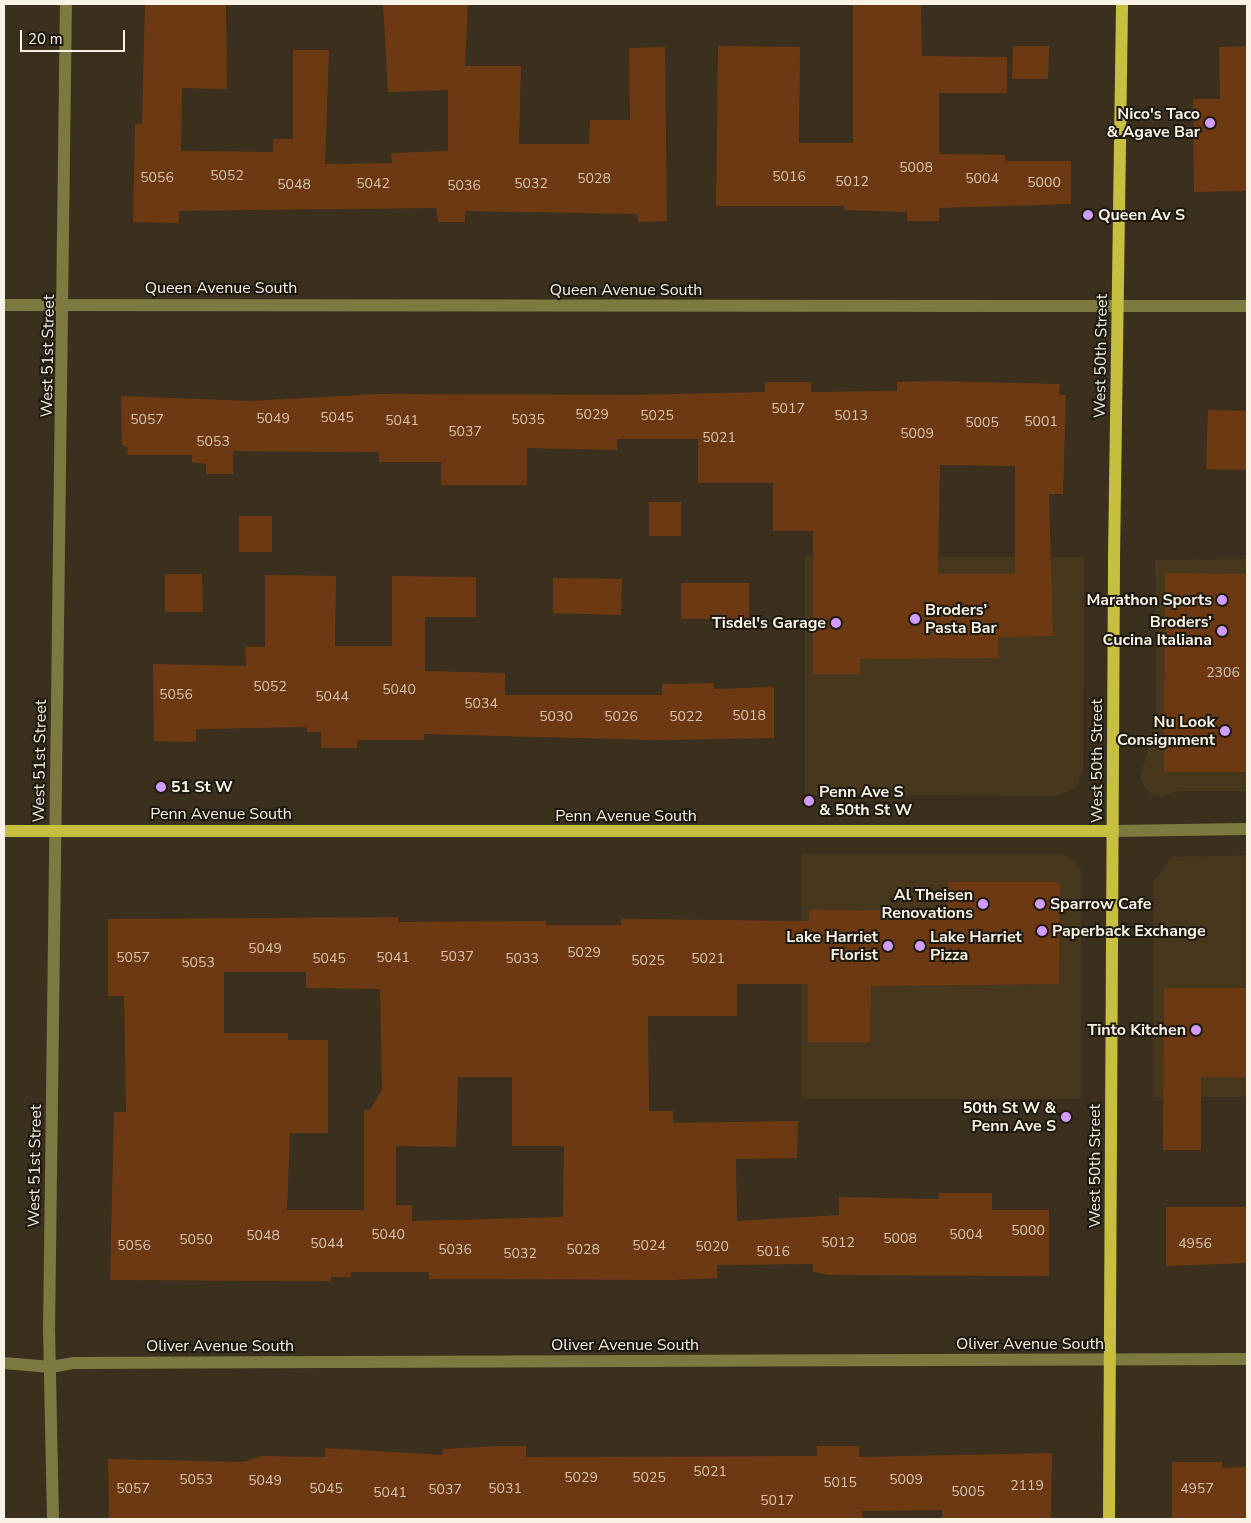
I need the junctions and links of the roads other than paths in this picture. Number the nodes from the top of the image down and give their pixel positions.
1 (66, 4) edge
2 (1122, 4) edge
3 (65, 303) junction
4 (4, 305) edge
5 (1247, 306) edge
6 (1118, 308) junction
7 (1247, 829) edge
8 (55, 830) junction
9 (4, 831) edge
10 (1113, 831) junction
11 (1247, 1359) edge
12 (1110, 1360) junction
13 (4, 1363) edge
14 (51, 1367) junction
15 (53, 1519) edge
16 (1109, 1519) edge

1 - 3 street, West 51st Street
2 - 6 main road, West 50th Street
3 - 4 street, Queen Avenue South
3 - 6 street, Queen Avenue South
3 - 8 street, West 51st Street
5 - 6 street, Queen Avenue South
6 - 10 main road, West 50th Street
7 - 10 street, Penn Avenue South
8 - 9 main road, Penn Avenue South
8 - 10 main road, Penn Avenue South
8 - 14 street, West 51st Street
10 - 12 main road, West 50th Street
11 - 12 street, Oliver Avenue South
12 - 14 street, Oliver Avenue South
12 - 16 main road, West 50th Street
13 - 14 street, Oliver Avenue South
14 - 15 street, West 51st Street

